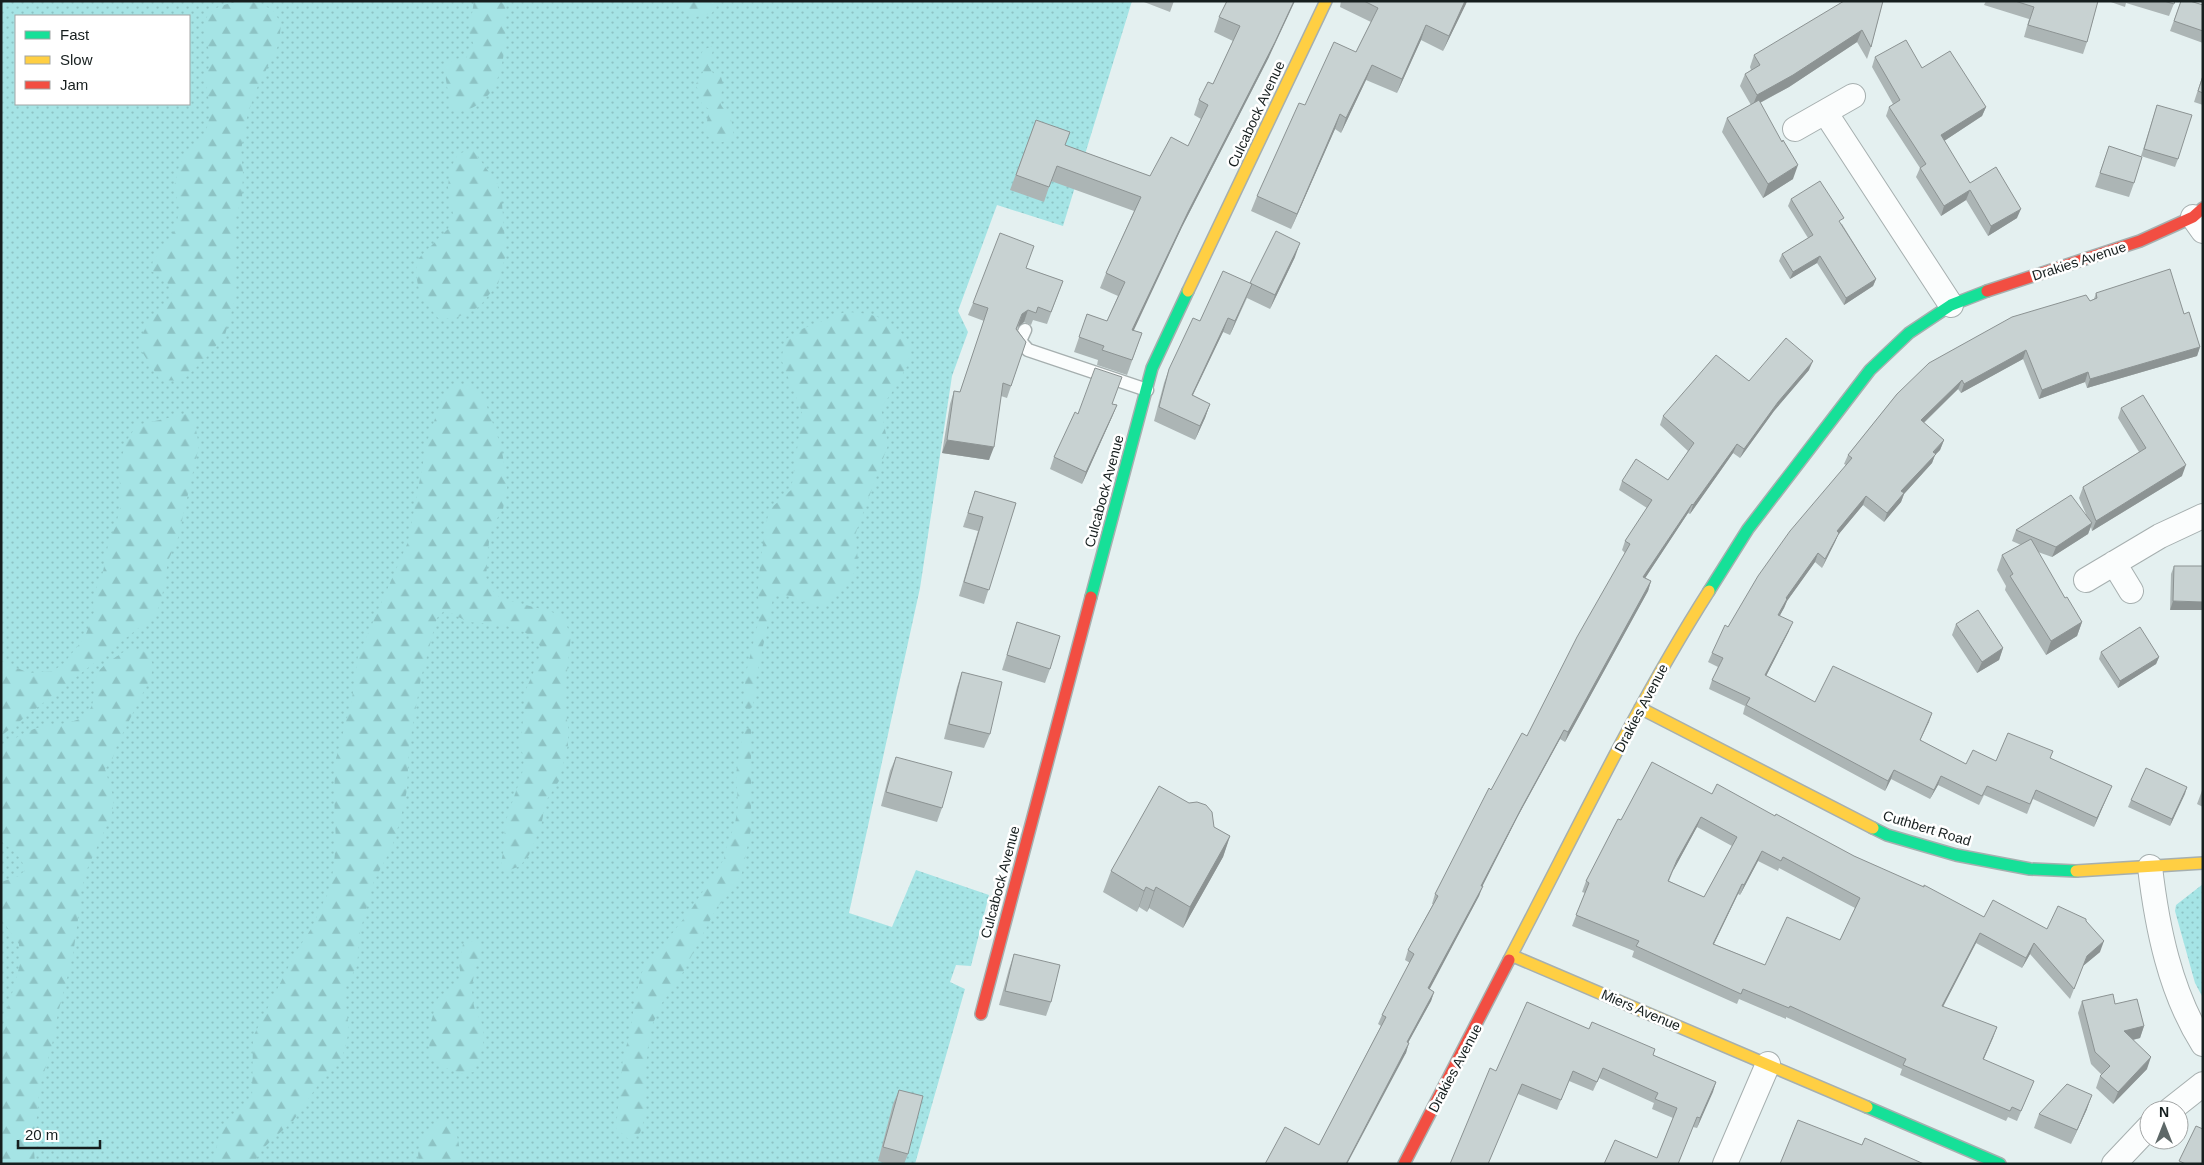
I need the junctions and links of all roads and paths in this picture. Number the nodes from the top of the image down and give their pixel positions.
1 (1326, 1) edge
2 (1853, 96) dead end
3 (1825, 112) junction
4 (1795, 129) dead end
5 (2199, 219) edge
6 (1951, 305) junction
7 (1025, 330) dead end
8 (1146, 390) junction
9 (2203, 516) edge
10 (2114, 563) junction
11 (2086, 580) dead end
12 (2131, 591) dead end
13 (1640, 708) junction
14 (2203, 863) edge
15 (2150, 867) junction
16 (1513, 956) junction
17 (981, 1014) dead end
18 (2203, 1044) edge
19 (1768, 1064) junction
20 (2203, 1084) edge
21 (2183, 1100) edge
22 (2139, 1138) edge
23 (1404, 1164) edge
24 (1725, 1164) edge
25 (2000, 1164) edge
26 (2114, 1164) edge

1 - 8 street, Culcabock Avenue
2 - 3 street
3 - 4 street
3 - 6 street
5 - 6 street, Drakies Avenue
6 - 13 street, Drakies Avenue
7 - 8 lane
8 - 17 street, Culcabock Avenue
9 - 10 street
10 - 11 street
10 - 12 street
13 - 15 street, Cuthbert Road
13 - 16 street, Drakies Avenue
14 - 15 street, Cuthbert Road
15 - 18 street
16 - 19 street, Miers Avenue
16 - 23 street, Drakies Avenue
19 - 24 street
19 - 25 street, Miers Avenue
20 - 21 street
22 - 26 street

